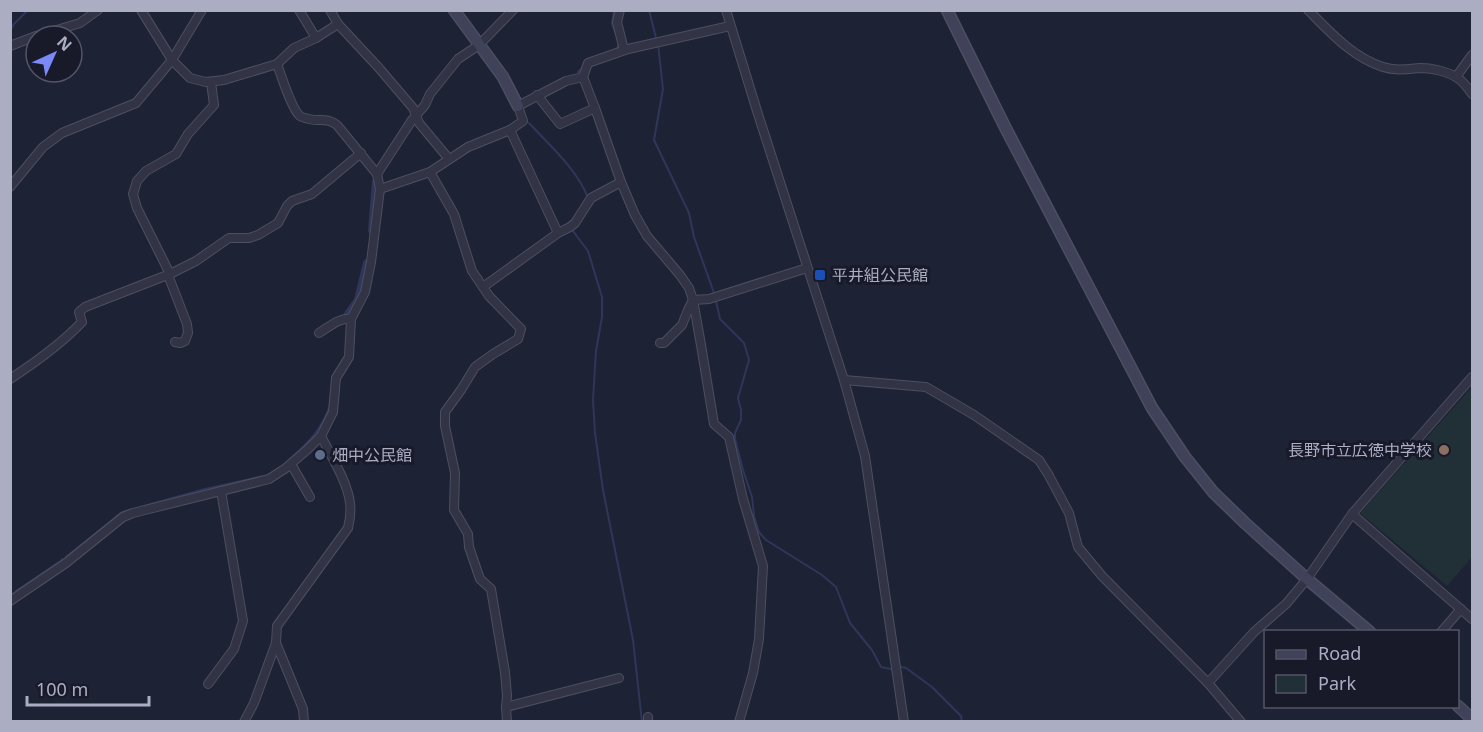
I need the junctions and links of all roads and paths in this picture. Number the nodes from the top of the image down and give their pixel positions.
1 (98, 10) edge
2 (141, 10) edge
3 (202, 10) edge
4 (299, 10) edge
5 (330, 10) edge
6 (454, 10) edge
7 (513, 10) edge
8 (620, 10) edge
9 (726, 10) edge
10 (947, 10) edge
11 (1308, 10) edge
12 (77, 24) edge
13 (338, 24) junction
14 (730, 26) junction
15 (316, 38) junction
16 (478, 45) junction
17 (624, 50) junction
18 (1473, 55) edge
19 (172, 60) junction
20 (277, 64) junction
21 (583, 77) junction
22 (1456, 77) junction
23 (210, 82) junction
24 (1473, 94) edge
25 (537, 95) junction
26 (518, 105) junction
27 (595, 108) junction
28 (417, 115) junction
29 (510, 130) junction
30 (361, 153) junction
31 (449, 159) junction
32 (430, 172) junction
33 (377, 174) junction
34 (621, 182) junction
35 (10, 187) edge
36 (380, 189) junction
37 (558, 233) junction
38 (807, 268) junction
39 (169, 274) junction
40 (483, 287) junction
41 (693, 300) junction
42 (351, 320) junction
43 (319, 333) dead end
44 (175, 342) dead end
45 (660, 343) dead end
46 (1473, 377) edge
47 (10, 379) edge
48 (844, 380) junction
49 (321, 436) junction
50 (291, 464) junction
51 (221, 491) junction
52 (310, 497) dead end
53 (1352, 514) junction
54 (1307, 579) junction
55 (10, 601) edge
56 (1461, 609) junction
57 (1473, 619) edge
58 (1368, 630) edge
59 (1443, 630) edge
60 (276, 643) junction
61 (619, 678) dead end
62 (1208, 683) junction
63 (208, 684) dead end
64 (506, 707) junction
65 (1459, 707) edge
66 (1473, 719) edge
67 (244, 722) edge
68 (304, 722) edge
69 (507, 722) edge
70 (739, 722) edge
71 (904, 722) edge
72 (1241, 722) edge

1 - 12 street
2 - 19 street
3 - 19 street
4 - 15 street
5 - 13 street
6 - 16 street
7 - 16 street
8 - 17 street
9 - 14 street
10 - 54 street
11 - 22 street
13 - 15 street
13 - 28 street
14 - 17 street
14 - 38 street
15 - 20 street
16 - 26 street
16 - 28 street
17 - 21 street
18 - 22 street
19 - 23 street
19 - 35 street
20 - 23 street
20 - 30 street
21 - 25 street
21 - 27 street
22 - 24 street
23 - 39 street
25 - 26 street
25 - 27 street
26 - 29 street
27 - 34 street
28 - 31 street
28 - 33 street
29 - 31 street
29 - 37 street
30 - 33 street
30 - 39 street
31 - 32 street
32 - 36 street
32 - 40 street
33 - 36 street
34 - 37 street
34 - 41 street
36 - 42 street
37 - 40 street
38 - 41 street
38 - 48 street
39 - 44 street
39 - 47 street
40 - 64 street
41 - 45 street
41 - 70 street
42 - 43 street
42 - 49 street
46 - 53 street
48 - 62 street
48 - 71 street
49 - 50 street
49 - 60 street
50 - 51 street
50 - 52 street
51 - 55 street
51 - 63 street
53 - 54 street
53 - 56 street
54 - 58 street
54 - 62 street
56 - 57 street
56 - 59 street
60 - 67 street
60 - 68 street
61 - 64 street
62 - 72 street
64 - 69 street
65 - 66 street

